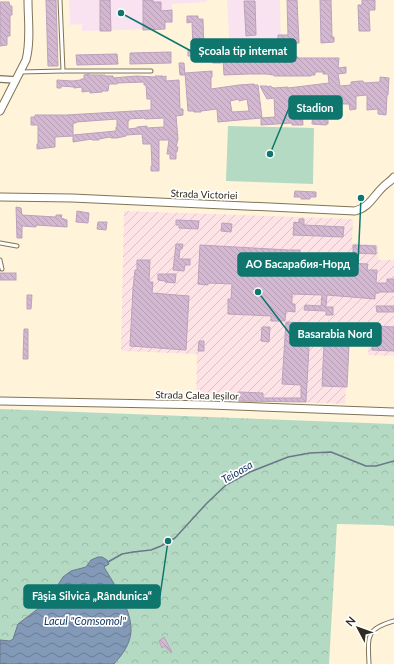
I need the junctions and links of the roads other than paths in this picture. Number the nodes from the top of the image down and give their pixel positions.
1 (28, 0) edge
2 (60, 0) edge
3 (63, 71) junction
4 (151, 71) dead end
5 (20, 72) junction
6 (0, 79) edge
7 (16, 80) junction
8 (0, 111) edge
9 (394, 177) edge
10 (0, 196) edge
11 (0, 243) edge
12 (17, 246) dead end
13 (0, 260) edge
14 (2, 269) dead end
15 (0, 401) edge
16 (394, 412) edge
17 (394, 621) edge
18 (369, 664) edge

1 - 5 street
2 - 3 lane
3 - 4 lane
3 - 5 lane
5 - 7 street
6 - 7 street
7 - 8 street
9 - 10 street, Strada Victoriei
11 - 12 lane
13 - 14 lane
15 - 16 street, Strada Calea Ieșilor
17 - 18 lane

